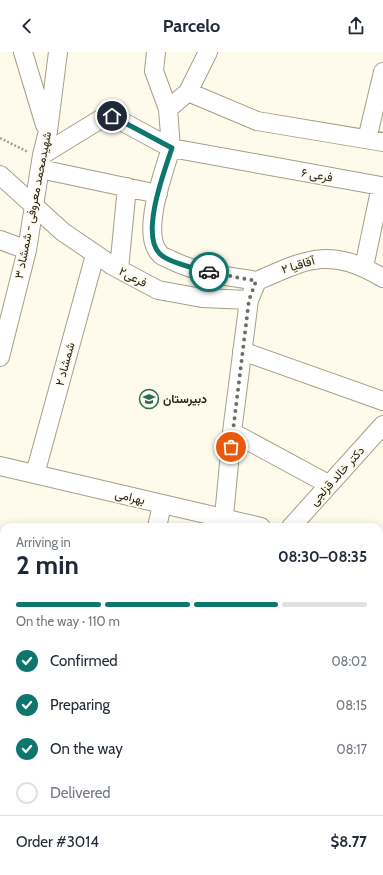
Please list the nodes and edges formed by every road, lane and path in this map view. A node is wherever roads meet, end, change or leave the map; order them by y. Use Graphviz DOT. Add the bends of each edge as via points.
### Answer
graph roads {
  1 [pos="23,52"];
  2 [pos="58,52"];
  3 [pos="156,52"];
  4 [pos="208,52"];
  5 [pos="383,72"];
  6 [pos="188,92"];
  7 [pos="168,109"];
  8 [pos="48,131"];
  9 [pos="0,138"];
  10 [pos="375,141"];
  11 [pos="172,148"];
  12 [pos="41,161"];
  13 [pos="0,175"];
  14 [pos="382,183"];
  15 [pos="127,187"];
  16 [pos="158,194"];
  17 [pos="35,207"];
  18 [pos="0,240"];
  19 [pos="27,250"];
  20 [pos="95,254"];
  21 [pos="364,267"];
  22 [pos="119,269"];
  23 [pos="383,278"];
  24 [pos="256,281"];
  25 [pos="249,300"];
  26 [pos="242,351"];
  27 [pos="0,357"];
  28 [pos="383,400"];
  29 [pos="383,425"];
  30 [pos="232,432"];
  31 [pos="0,466"];
  32 [pos="35,474"];
  33 [pos="328,484"];
  34 [pos="162,505"];
  35 [pos="158,523"];
  36 [pos="224,523"];
  37 [pos="294,523"];
  1 -- 8 [label="street"];
  2 -- 8 [label="street, شهیدمحمد معروفی - شمشاد ۳"];
  3 -- 7 [label="street" via="154,71"];
  4 -- 6 [label="street"];
  5 -- 10 [label="street"];
  6 -- 7 [label="street"];
  6 -- 10 [label="street" via="257,121"];
  7 -- 11 [label="street"];
  8 -- 12 [label="street, شهیدمحمد معروفی - شمشاد ۳"];
  9 -- 12 [label="path"];
  11 -- 12 [label="street, فرعی ۶" via="108,116 87,126"];
  11 -- 14 [label="street, فرعی ۶"];
  11 -- 16 [label="street"];
  12 -- 15 [label="street"];
  12 -- 17 [label="street, شهیدمحمد معروفی - شمشاد ۳"];
  13 -- 17 [label="street"];
  14 -- 21 [label="street, فرعی ۶"];
  15 -- 16 [label="street"];
  15 -- 22 [label="street"];
  16 -- 24 [label="street" via="151,236 160,254 185,266"];
  17 -- 19 [label="street, شهیدمحمد معروفی - شمشاد ۳"];
  17 -- 20 [label="street, فرعی۲" via="63,232"];
  18 -- 19 [label="street"];
  19 -- 27 [label="street, شهیدمحمد معروفی - شمشاد ۳"];
  20 -- 22 [label="street, فرعی۲"];
  20 -- 32 [label="street, شمشاد ۲"];
  21 -- 23 [label="street, آقاقیا ۲"];
  21 -- 24 [label="street, آقاقیا ۲" via="334,259 316,258"];
  22 -- 25 [label="street, فرعی۲" via="158,290 202,298"];
  24 -- 25 [label="street"];
  25 -- 26 [label="street"];
  26 -- 28 [label="street"];
  26 -- 30 [label="street"];
  29 -- 33 [label="street, دکتر خالد قزلجی"];
  30 -- 33 [label="street"];
  30 -- 36 [label="street"];
  31 -- 32 [label="street, بهرامی"];
  32 -- 34 [label="street, بهرامی"];
  33 -- 37 [label="street, دکتر خالد قزلجی"];
  34 -- 35 [label="street"];
  34 -- 36 [label="street, بهرامی"];
}
